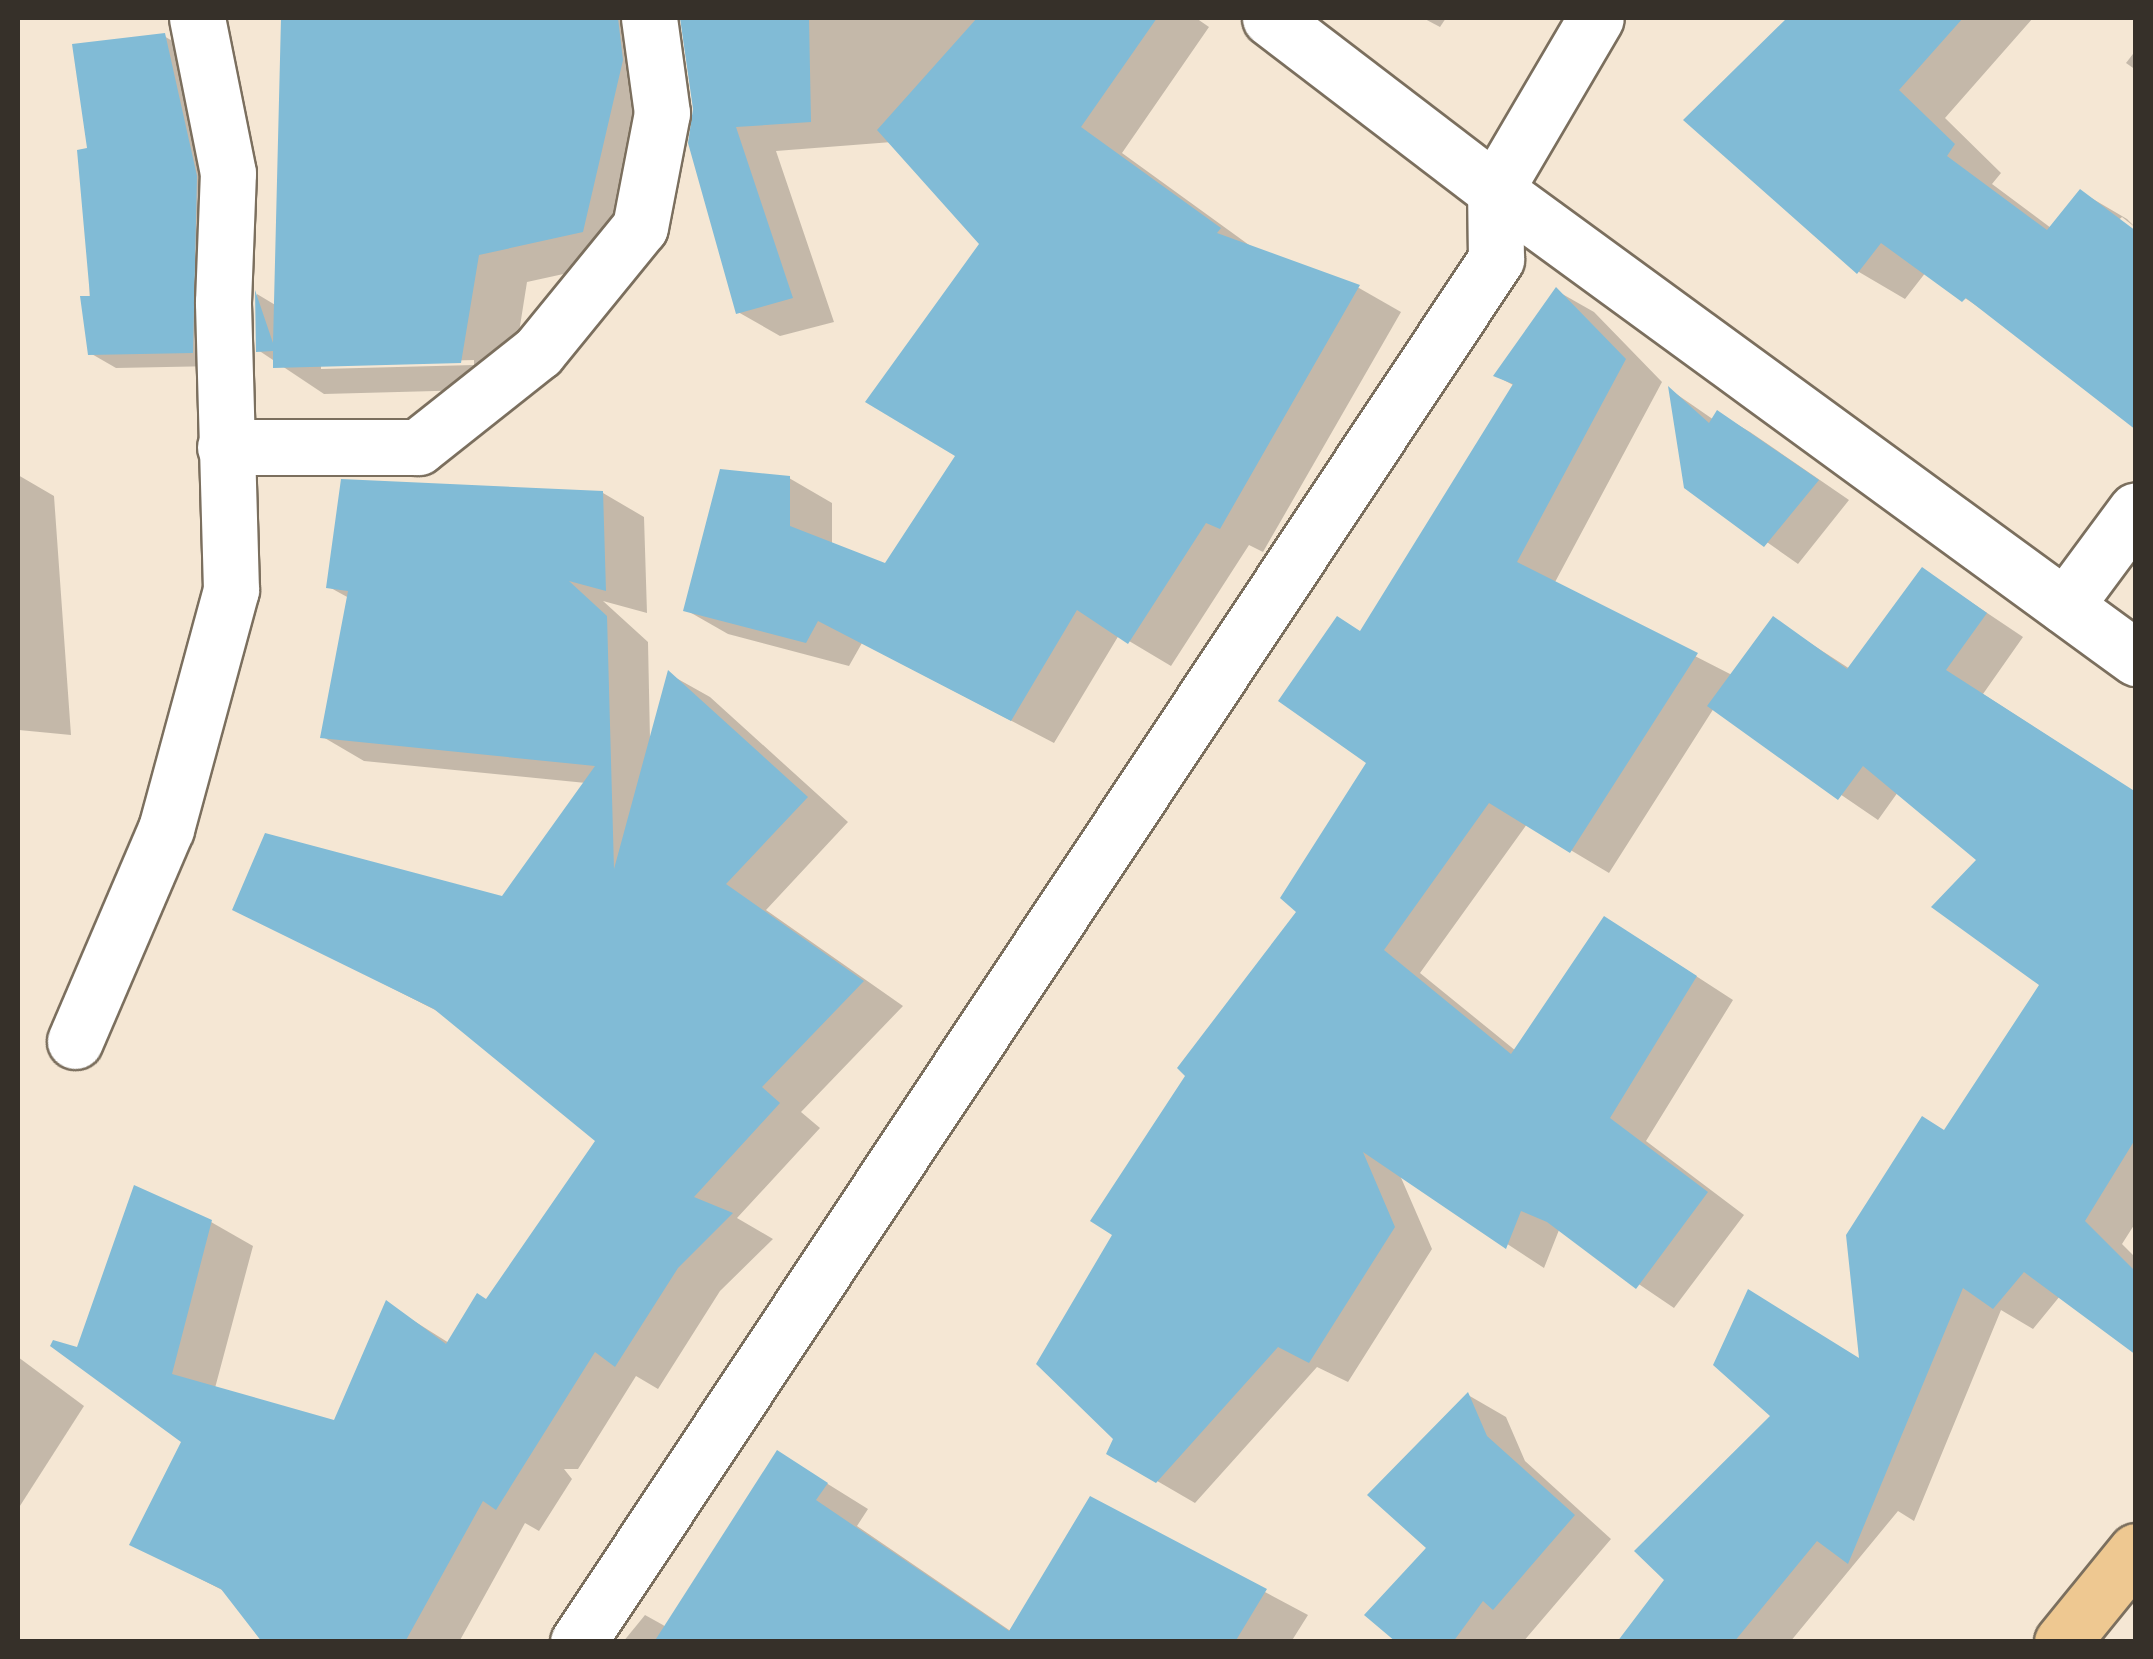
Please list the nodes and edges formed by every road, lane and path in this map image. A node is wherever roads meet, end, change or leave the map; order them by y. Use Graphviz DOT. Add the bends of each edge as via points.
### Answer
graph roads {
  1 [pos="197,18"];
  2 [pos="649,18"];
  3 [pos="1270,18"];
  4 [pos="1596,18"];
  5 [pos="1494,190"];
  6 [pos="225,447"];
  7 [pos="2136,510"];
  8 [pos="2064,606"];
  9 [pos="2136,658"];
  10 [pos="75,1041"];
  11 [pos="2136,1551"];
  12 [pos="578,1642"];
  13 [pos="2062,1642"];
  1 -- 6 [label="street" via="228,173"];
  2 -- 6 [label="street" via="662,112 640,227 538,352 418,447"];
  3 -- 5 [label="street"];
  4 -- 5 [label="street"];
  5 -- 8 [label="street"];
  5 -- 12 [label="street" via="1496,259"];
  6 -- 10 [label="street" via="232,590 166,829"];
  7 -- 8 [label="street"];
  8 -- 9 [label="street"];
  11 -- 13 [label="main road"];
}
